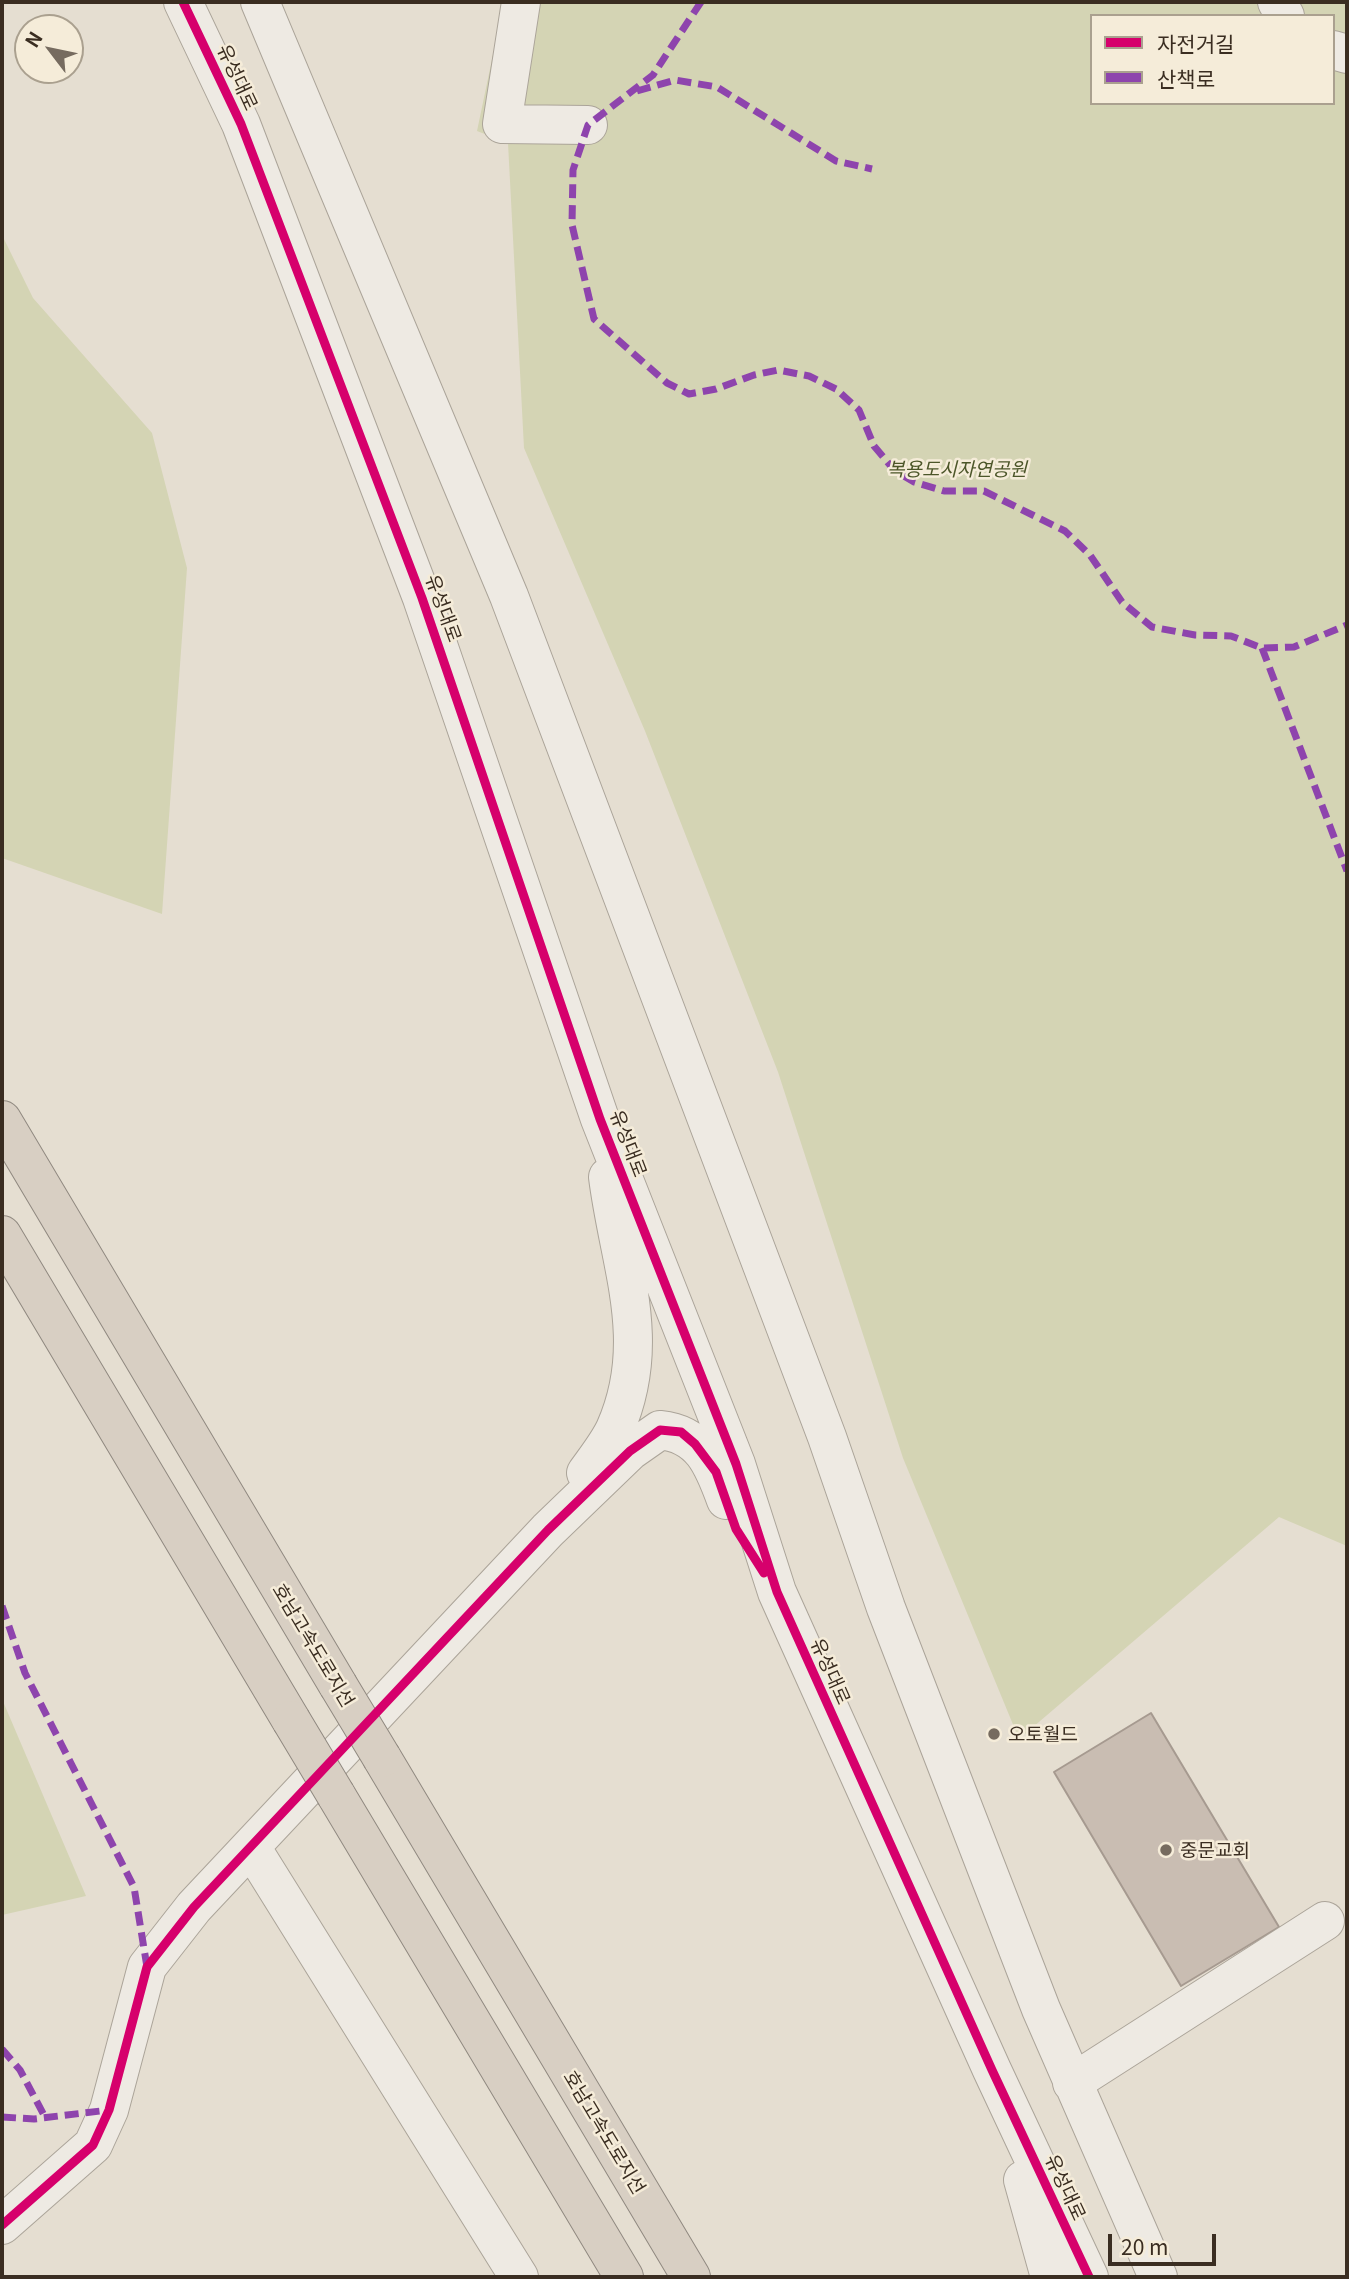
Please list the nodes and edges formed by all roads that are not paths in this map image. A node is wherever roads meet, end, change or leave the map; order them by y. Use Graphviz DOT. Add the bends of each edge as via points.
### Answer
graph roads {
  1 [pos="183,2"];
  2 [pos="260,2"];
  3 [pos="521,2"];
  4 [pos="588,125"];
  5 [pos="600,1119"];
  6 [pos="2,1120"];
  7 [pos="2,1235"];
  8 [pos="548,1530"];
  9 [pos="777,1592"];
  10 [pos="251,1847"];
  11 [pos="1325,1921"];
  12 [pos="992,2070"];
  13 [pos="1072,2083"];
  14 [pos="2,2225"];
  15 [pos="519,2277"];
  16 [pos="624,2277"];
  17 [pos="691,2277"];
  18 [pos="1050,2277"];
  19 [pos="1089,2277"];
  20 [pos="1158,2277"];
  1 -- 5 [label="street, 유성대로" via="241,124 422,598"];
  2 -- 13 [label="street" via="509,596 827,1437 886,1608"];
  3 -- 4 [label="street" via="502,124"];
  5 -- 8 [label="street" via="614,1228 628,1276 635,1327 632,1377 615,1430"];
  5 -- 9 [label="street, 유성대로" via="736,1464"];
  6 -- 17 [label="highway, 호남고속도로지선, bridge"];
  7 -- 16 [label="highway, bridge"];
  8 -- 9 [label="street" via="630,1451 660,1430 681,1432 716,1472 736,1529"];
  8 -- 10 [label="street"];
  9 -- 12 [label="street, 유성대로"];
  10 -- 14 [label="street" via="194,1907 147,1967 109,2110 93,2145"];
  10 -- 15 [label="street"];
  11 -- 13 [label="street"];
  12 -- 18 [label="street"];
  12 -- 19 [label="street, 유성대로"];
  13 -- 20 [label="street"];
}
